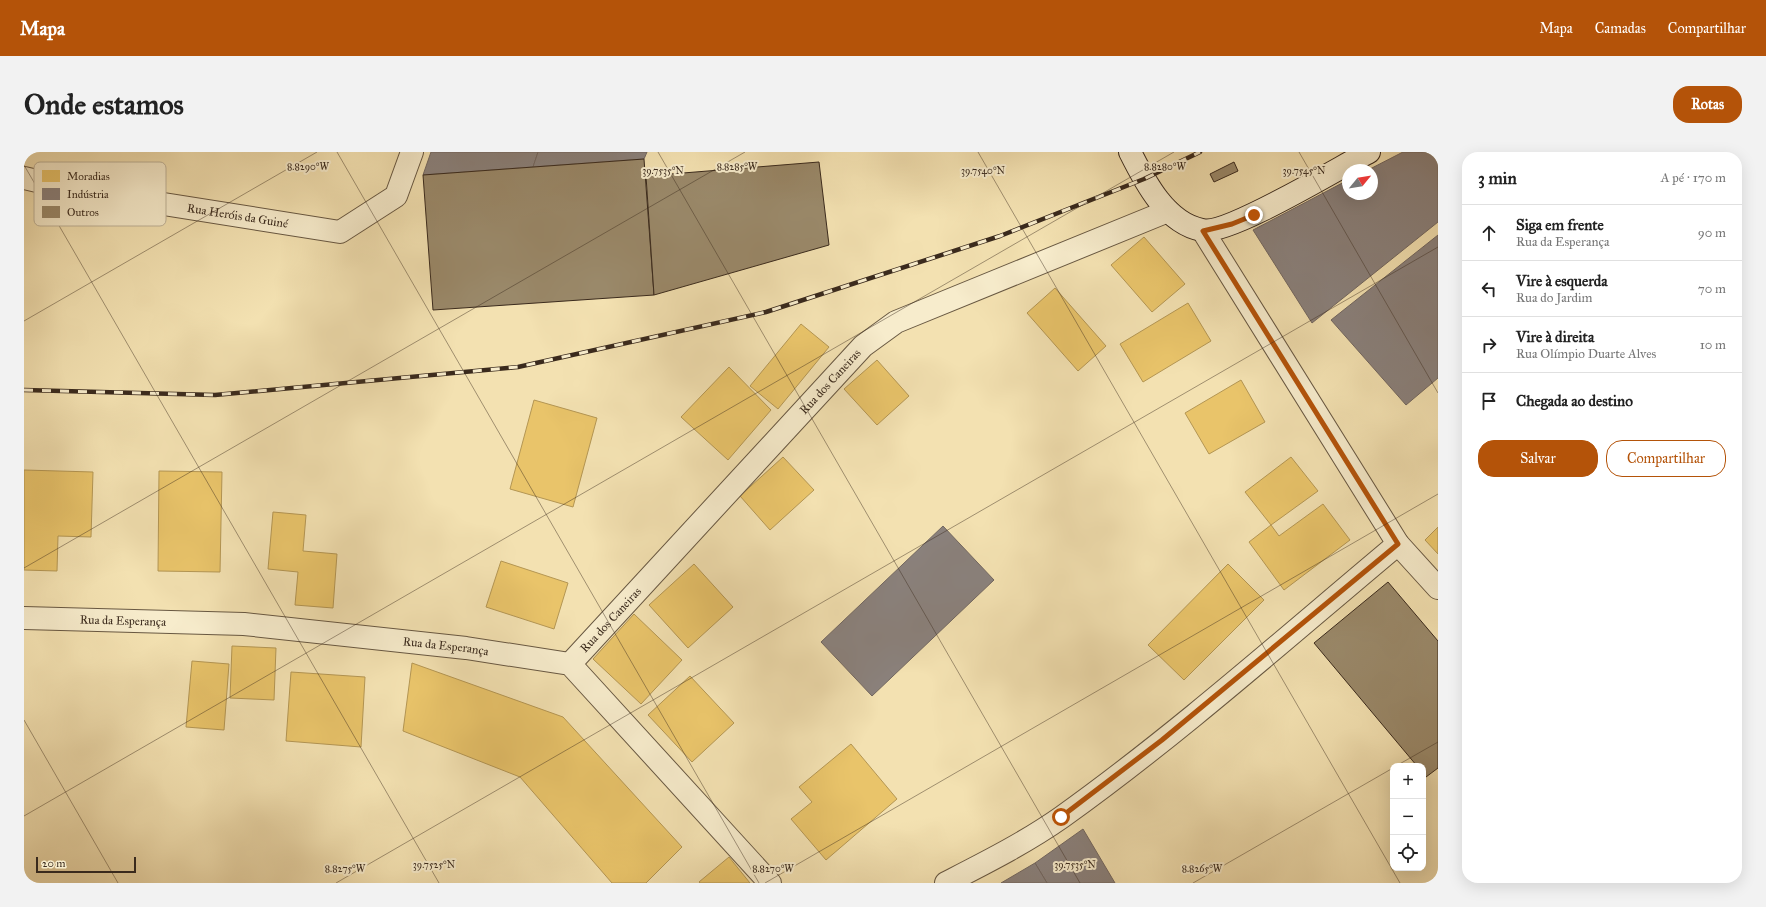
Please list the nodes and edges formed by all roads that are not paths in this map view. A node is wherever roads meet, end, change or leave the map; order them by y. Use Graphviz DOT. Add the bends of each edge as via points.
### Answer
graph roads {
  1 [pos="412,152"];
  2 [pos="1130,152"];
  3 [pos="1368,152"];
  4 [pos="24,178"];
  5 [pos="34,180"];
  6 [pos="166,204"];
  7 [pos="1168,211"];
  8 [pos="1203,231"];
  9 [pos="1398,544"];
  10 [pos="1438,588"];
  11 [pos="24,618"];
  12 [pos="570,664"];
  13 [pos="770,883"];
  14 [pos="946,883"];
  1 -- 6 [label="street, Rua Heróis da Guiné" via="396,196 340,232"];
  2 -- 7 [label="street" via="1144,179"];
  3 -- 8 [label="street" via="1254,215 1232,224"];
  4 -- 5 [label="street, Rua Heróis da Guiné"];
  7 -- 8 [label="street" via="1188,226"];
  7 -- 12 [label="street, Rua dos Caneiras" via="896,322 869,342"];
  8 -- 9 [label="street"];
  9 -- 10 [label="street"];
  9 -- 14 [label="street" via="1162,740 1061,817 1006,852"];
  11 -- 12 [label="street, Rua da Esperança" via="244,624 466,648"];
  12 -- 13 [label="street"];
}
